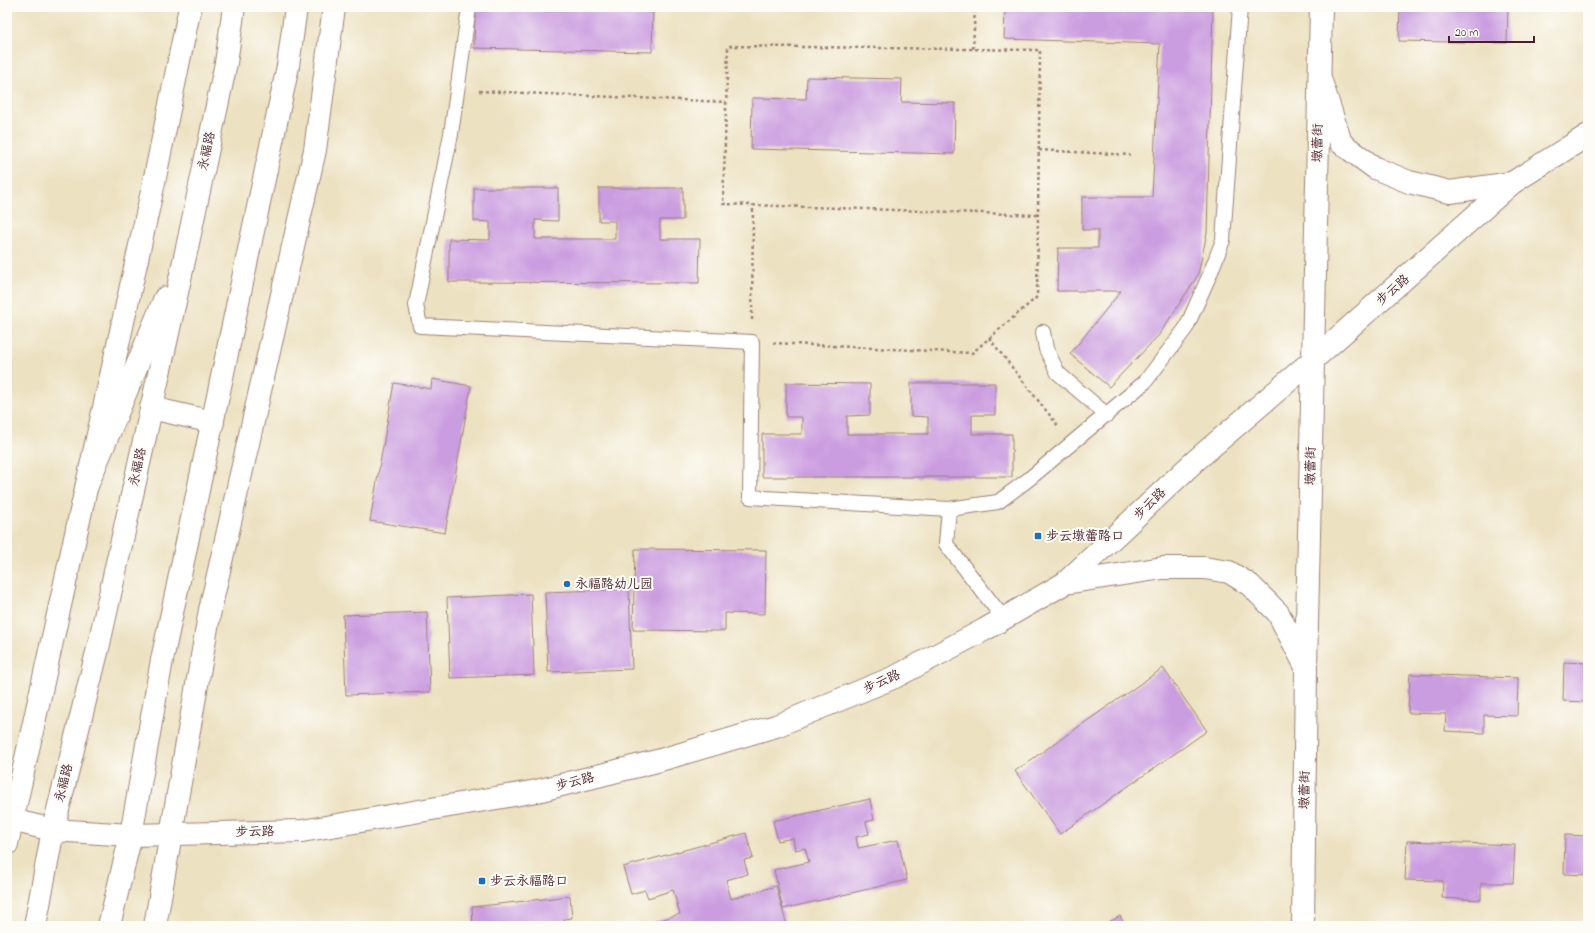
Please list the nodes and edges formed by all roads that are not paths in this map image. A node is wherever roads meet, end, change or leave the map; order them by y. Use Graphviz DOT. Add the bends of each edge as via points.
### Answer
graph roads {
  1 [pos="190,7"];
  2 [pos="234,7"];
  3 [pos="296,7"];
  4 [pos="334,7"];
  5 [pos="469,7"];
  6 [pos="1240,7"];
  7 [pos="1321,7"];
  8 [pos="1320,78"];
  9 [pos="1588,135"];
  10 [pos="1512,183"];
  11 [pos="188,243"];
  12 [pos="1043,332"];
  13 [pos="1314,359"];
  14 [pos="151,408"];
  15 [pos="1107,415"];
  16 [pos="213,422"];
  17 [pos="86,488"];
  18 [pos="949,508"];
  19 [pos="1065,582"];
  20 [pos="1004,619"];
  21 [pos="1306,667"];
  22 [pos="10,819"];
  23 [pos="53,830"];
  24 [pos="131,835"];
  25 [pos="172,835"];
  26 [pos="7,844"];
  27 [pos="35,926"];
  28 [pos="109,926"];
  29 [pos="155,926"];
  30 [pos="1303,926"];
  1 -- 17 [label="street"];
  2 -- 11 [label="street, 永福路" via="226,63"];
  3 -- 16 [label="street" via="288,66"];
  4 -- 25 [label="street" via="315,150 210,610"];
  5 -- 18 [label="lane" via="451,134 416,304 420,326 752,342 750,498"];
  6 -- 15 [label="lane" via="1223,240 1186,328 1145,382"];
  7 -- 8 [label="street, 墩蕾街"];
  8 -- 10 [label="street" via="1341,143 1375,168 1409,182 1450,192"];
  8 -- 13 [label="street, 墩蕾街"];
  9 -- 10 [label="street, 步云路"];
  10 -- 13 [label="street, 步云路"];
  11 -- 14 [label="street, 永福路"];
  11 -- 17 [label="street"];
  12 -- 15 [label="lane" via="1046,349 1058,373"];
  13 -- 19 [label="street, 步云路" via="1195,461"];
  13 -- 21 [label="street, 墩蕾街"];
  14 -- 16 [label="street"];
  14 -- 23 [label="street, 永福路" via="99,644"];
  15 -- 18 [label="lane" via="998,502"];
  16 -- 24 [label="street" via="162,660"];
  17 -- 22 [label="street"];
  18 -- 20 [label="lane" via="946,544"];
  19 -- 20 [label="street, 步云路"];
  19 -- 21 [label="street" via="1163,568 1204,568 1230,572 1250,586 1278,612"];
  20 -- 25 [label="street, 步云路" via="888,680 776,726 657,761 537,791 302,831"];
  21 -- 30 [label="street, 墩蕾街"];
  22 -- 23 [label="street, 步云路"];
  22 -- 26 [label="street"];
  23 -- 24 [label="street, 步云路"];
  23 -- 27 [label="street, 永福路"];
  24 -- 25 [label="street, 步云路"];
  24 -- 28 [label="street"];
  25 -- 29 [label="street"];
}
